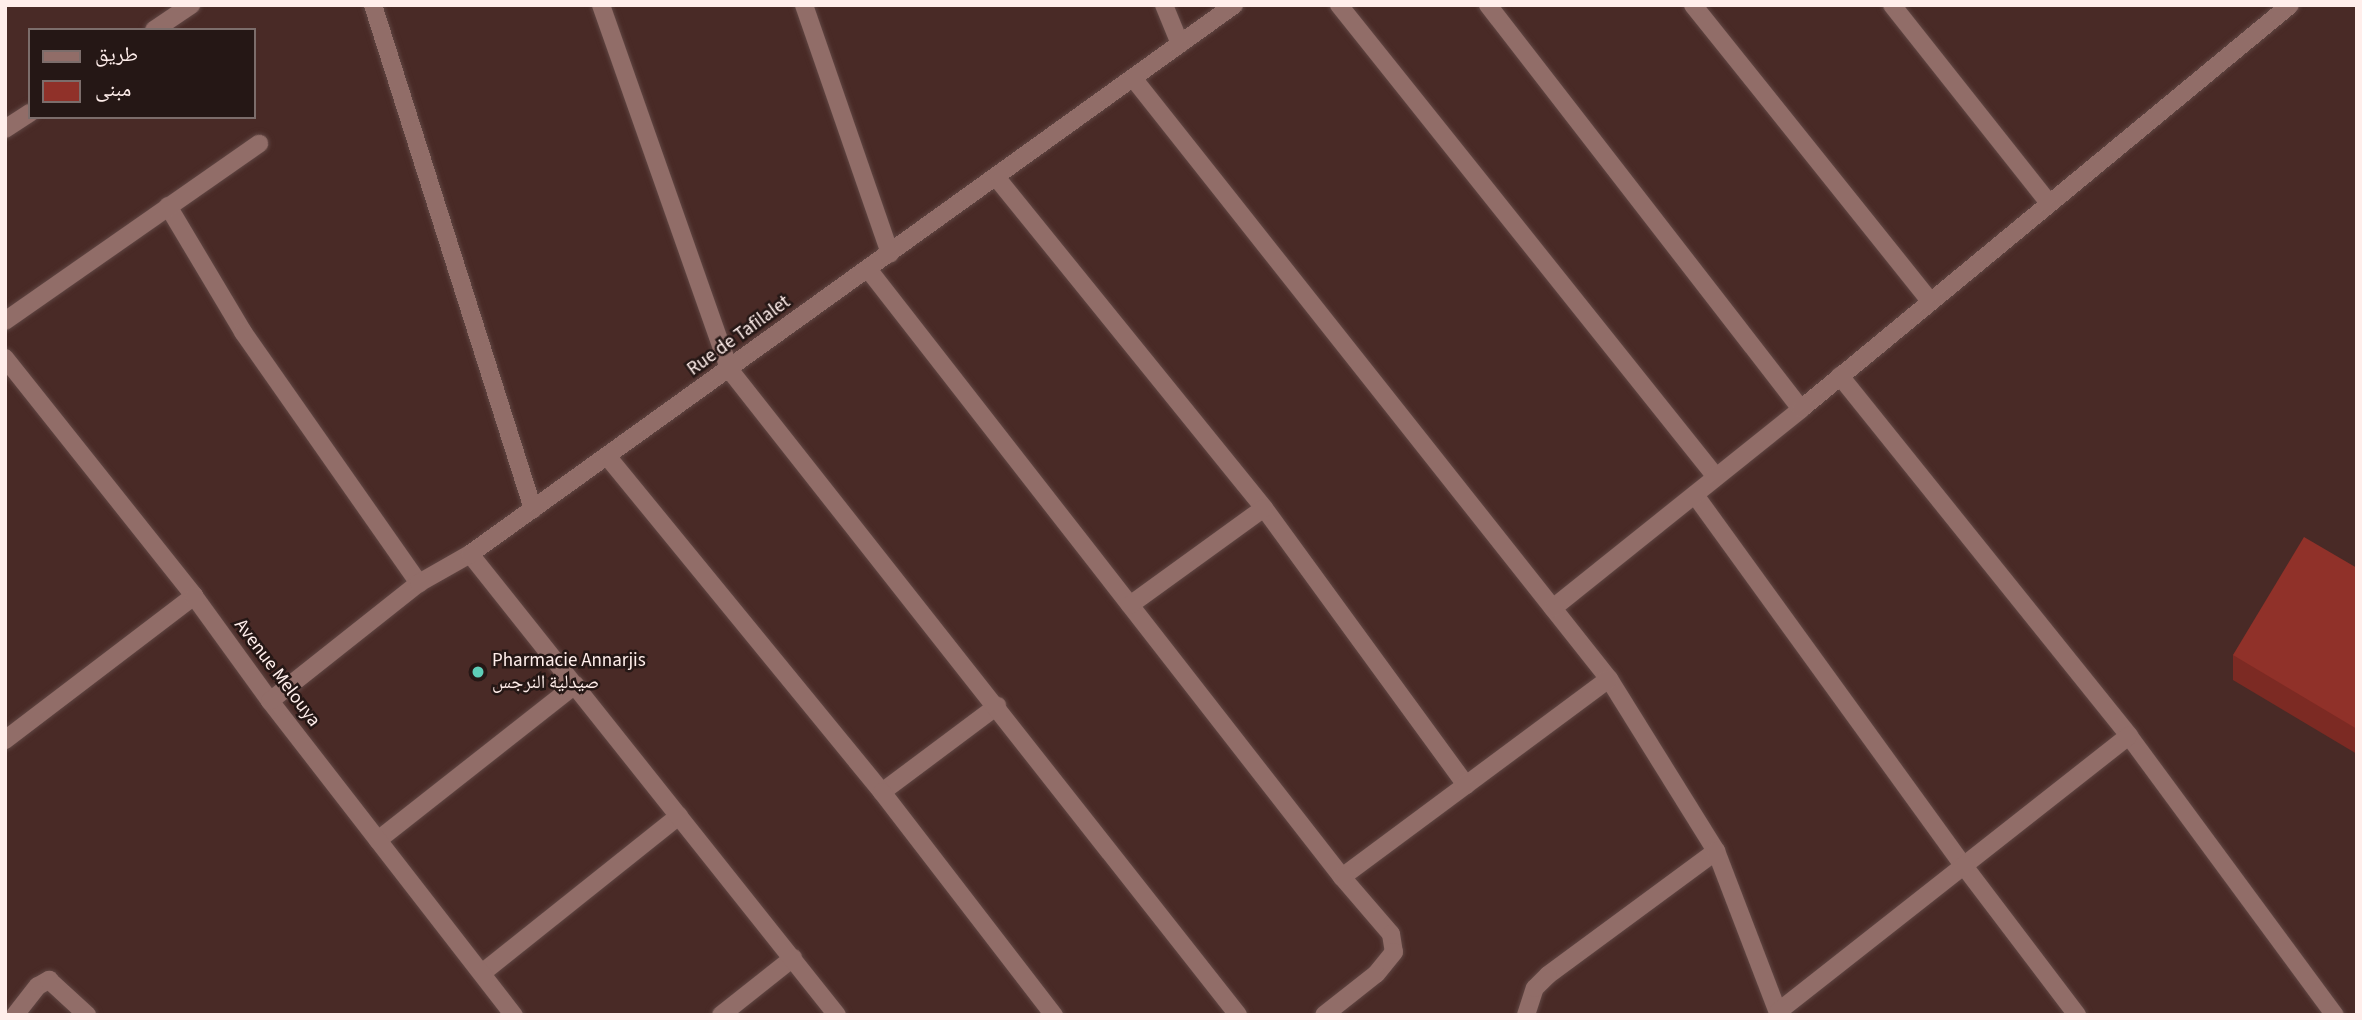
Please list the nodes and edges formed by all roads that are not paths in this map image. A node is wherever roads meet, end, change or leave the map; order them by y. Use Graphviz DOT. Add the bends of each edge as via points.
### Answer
graph roads {
  1 [pos="191,5"];
  2 [pos="373,5"];
  3 [pos="601,5"];
  4 [pos="804,5"];
  5 [pos="1164,5"];
  6 [pos="1234,5"];
  7 [pos="1339,5"];
  8 [pos="1488,5"];
  9 [pos="1693,5"];
  10 [pos="1892,5"];
  11 [pos="2290,5"];
  12 [pos="157,28"];
  13 [pos="1180,44"];
  14 [pos="1133,78"];
  15 [pos="28,114"];
  16 [pos="5,129"];
  17 [pos="258,144"];
  18 [pos="996,177"];
  19 [pos="2048,202"];
  20 [pos="168,206"];
  21 [pos="890,254"];
  22 [pos="868,270"];
  23 [pos="1930,300"];
  24 [pos="5,321"];
  25 [pos="5,358"];
  26 [pos="729,369"];
  27 [pos="1840,376"];
  28 [pos="1801,409"];
  29 [pos="607,456"];
  30 [pos="1716,477"];
  31 [pos="1695,495"];
  32 [pos="1265,508"];
  33 [pos="533,509"];
  34 [pos="470,554"];
  35 [pos="419,583"];
  36 [pos="194,596"];
  37 [pos="1130,605"];
  38 [pos="1553,608"];
  39 [pos="1609,679"];
  40 [pos="575,685"];
  41 [pos="270,701"];
  42 [pos="997,706"];
  43 [pos="2129,736"];
  44 [pos="5,740"];
  45 [pos="1466,785"];
  46 [pos="882,792"];
  47 [pos="679,816"];
  48 [pos="378,839"];
  49 [pos="1716,851"];
  50 [pos="1964,866"];
  51 [pos="1342,877"];
  52 [pos="793,958"];
  53 [pos="481,973"];
  54 [pos="2071,1012"];
  55 [pos="1779,1013"];
  56 [pos="15,1015"];
  57 [pos="87,1015"];
  58 [pos="514,1015"];
  59 [pos="721,1015"];
  60 [pos="837,1015"];
  61 [pos="1054,1015"];
  62 [pos="1238,1015"];
  63 [pos="1324,1015"];
  64 [pos="1527,1015"];
  65 [pos="2335,1015"];
  1 -- 12 [label="street"];
  2 -- 33 [label="street"];
  3 -- 26 [label="street"];
  4 -- 21 [label="street"];
  5 -- 13 [label="street"];
  6 -- 13 [label="street, Rue de Tafilalet"];
  7 -- 30 [label="street"];
  8 -- 28 [label="street"];
  9 -- 23 [label="street"];
  10 -- 19 [label="street"];
  11 -- 19 [label="street"];
  13 -- 14 [label="street, Rue de Tafilalet"];
  14 -- 18 [label="street, Rue de Tafilalet"];
  14 -- 38 [label="street"];
  15 -- 16 [label="street"];
  17 -- 20 [label="street"];
  18 -- 21 [label="street, Rue de Tafilalet"];
  18 -- 32 [label="street"];
  19 -- 23 [label="street"];
  20 -- 24 [label="street"];
  20 -- 35 [label="street" via="243,332"];
  21 -- 22 [label="street, Rue de Tafilalet"];
  22 -- 26 [label="street, Rue de Tafilalet"];
  22 -- 37 [label="street"];
  23 -- 27 [label="street"];
  25 -- 36 [label="street, Avenue Melouya"];
  26 -- 29 [label="street, Rue de Tafilalet"];
  26 -- 42 [label="street"];
  27 -- 28 [label="street"];
  27 -- 43 [label="street"];
  28 -- 30 [label="street"];
  29 -- 33 [label="street, Rue de Tafilalet"];
  29 -- 46 [label="street"];
  30 -- 31 [label="street"];
  31 -- 38 [label="street"];
  31 -- 50 [label="street"];
  32 -- 37 [label="street"];
  32 -- 45 [label="street"];
  33 -- 34 [label="street, Rue de Tafilalet"];
  34 -- 35 [label="street, Rue de Tafilalet"];
  34 -- 40 [label="street"];
  35 -- 41 [label="street, Rue de Tafilalet"];
  36 -- 41 [label="street, Avenue Melouya"];
  36 -- 44 [label="street"];
  37 -- 51 [label="street"];
  38 -- 39 [label="street"];
  39 -- 45 [label="street"];
  39 -- 49 [label="street"];
  40 -- 47 [label="street"];
  40 -- 48 [label="street"];
  41 -- 48 [label="street, Avenue Melouya"];
  42 -- 46 [label="street"];
  42 -- 62 [label="street"];
  43 -- 50 [label="street"];
  43 -- 65 [label="street"];
  45 -- 51 [label="street"];
  46 -- 61 [label="street"];
  47 -- 52 [label="street"];
  47 -- 53 [label="street"];
  48 -- 53 [label="street, Avenue Melouya"];
  49 -- 55 [label="street"];
  49 -- 64 [label="street" via="1548,975 1535,988"];
  50 -- 54 [label="street"];
  50 -- 55 [label="street"];
  51 -- 63 [label="street" via="1391,934 1394,952 1376,974"];
  52 -- 59 [label="street"];
  52 -- 60 [label="street"];
  53 -- 58 [label="street, Avenue Melouya"];
  56 -- 57 [label="street" via="38,986 49,980"];
}
